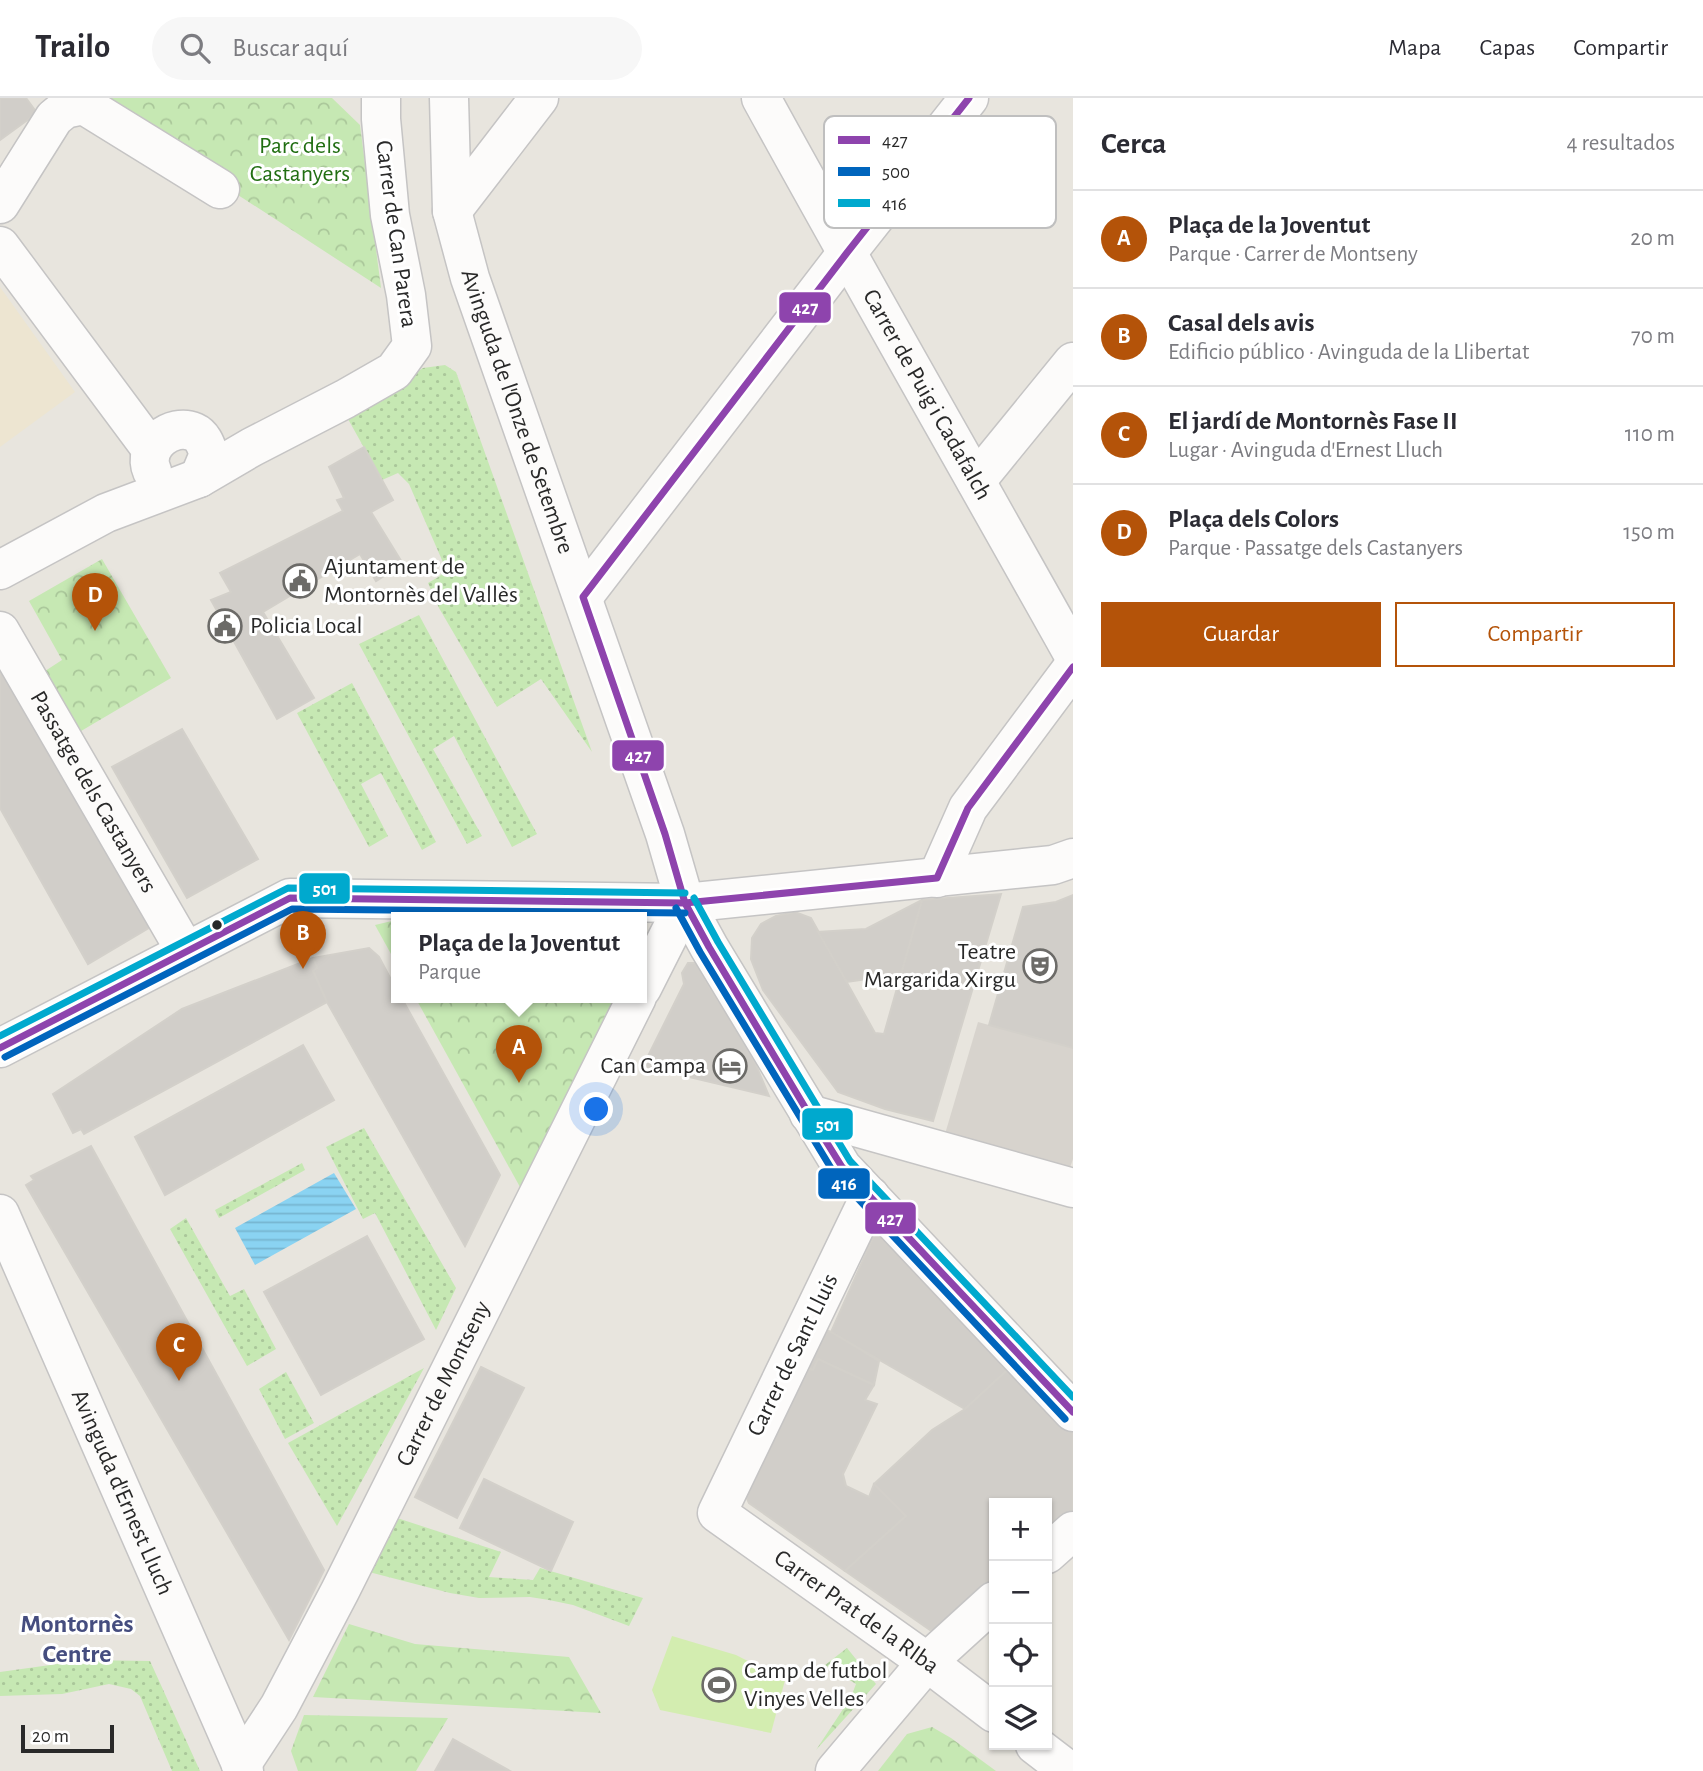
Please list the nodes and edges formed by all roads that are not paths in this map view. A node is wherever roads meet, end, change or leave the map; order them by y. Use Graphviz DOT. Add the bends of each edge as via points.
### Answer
graph roads {
  1 [pos="381,98"];
  2 [pos="449,98"];
  3 [pos="539,98"];
  4 [pos="761,98"];
  5 [pos="969,98"];
  6 [pos="955,116"];
  7 [pos="220,189"];
  8 [pos="0,204"];
  9 [pos="452,211"];
  10 [pos="824,214"];
  11 [pos="832,228"];
  12 [pos="866,228"];
  13 [pos="0,246"];
  14 [pos="846,254"];
  15 [pos="1073,362"];
  16 [pos="168,470"];
  17 [pos="976,481"];
  18 [pos="0,570"];
  19 [pos="583,597"];
  20 [pos="0,631"];
  21 [pos="1073,654"];
  22 [pos="1073,667"];
  23 [pos="1073,858"];
  24 [pos="937,878"];
  25 [pos="685,903"];
  26 [pos="186,952"];
  27 [pos="647,978"];
  28 [pos="634,1003"];
  29 [pos="0,1048"];
  30 [pos="809,1114"];
  31 [pos="1070,1177"];
  32 [pos="870,1196"];
  33 [pos="0,1214"];
  34 [pos="1073,1412"];
  35 [pos="717,1513"];
  36 [pos="1073,1531"];
  37 [pos="1052,1550"];
  38 [pos="989,1606"];
  39 [pos="927,1662"];
  40 [pos="989,1709"];
  41 [pos="1042,1750"];
  42 [pos="242,1768"];
  43 [pos="835,1771"];
  44 [pos="1069,1771"];
  1 -- 16 [label="street, Carrer de Can Parera" via="390,215 412,346 394,371 252,447"];
  2 -- 9 [label="street, Avinguda de l'Onze de Setembre"];
  3 -- 9 [label="street"];
  4 -- 10 [label="street, Carrer de Puig i Cadafalch"];
  5 -- 6 [label="street"];
  7 -- 8 [label="street" via="84,105 65,109 54,118"];
  9 -- 19 [label="street, Avinguda de l'Onze de Setembre" via="470,278"];
  11 -- 14 [label="street, Carrer de Puig i Cadafalch"];
  12 -- 14 [label="street"];
  13 -- 16 [label="street"];
  14 -- 17 [label="street, Carrer de Puig i Cadafalch"];
  14 -- 19 [label="street"];
  15 -- 17 [label="street"];
  16 -- 18 [label="street" via="106,513"];
  17 -- 21 [label="street, Carrer de Puig i Cadafalch"];
  19 -- 25 [label="street, Avinguda de l'Onze de Setembre"];
  20 -- 26 [label="street, Passatge dels Castanyers"];
  22 -- 24 [label="street" via="968,808"];
  23 -- 24 [label="street" via="1053,865"];
  24 -- 25 [label="street"];
  25 -- 26 [label="street" via="290,898"];
  25 -- 27 [label="street"];
  25 -- 30 [label="street, Avinguda de l'Onze de Setembre"];
  26 -- 29 [label="street"];
  28 -- 42 [label="street, Carrer de Montseny" via="340,1591"];
  30 -- 31 [label="street"];
  30 -- 32 [label="street, Avinguda de l'Onze de Setembre" via="842,1167"];
  32 -- 34 [label="street, Avinguda de l'Onze de Setembre"];
  32 -- 35 [label="street, Carrer de Sant Lluis"];
  33 -- 42 [label="street, Avinguda d'Ernest Lluch"];
  35 -- 39 [label="street, Carrer Prat de la RIba"];
  36 -- 37 [label="street"];
  38 -- 39 [label="street"];
  39 -- 40 [label="street, Carrer Prat de la RIba"];
  39 -- 43 [label="street"];
  41 -- 44 [label="street"];
}
